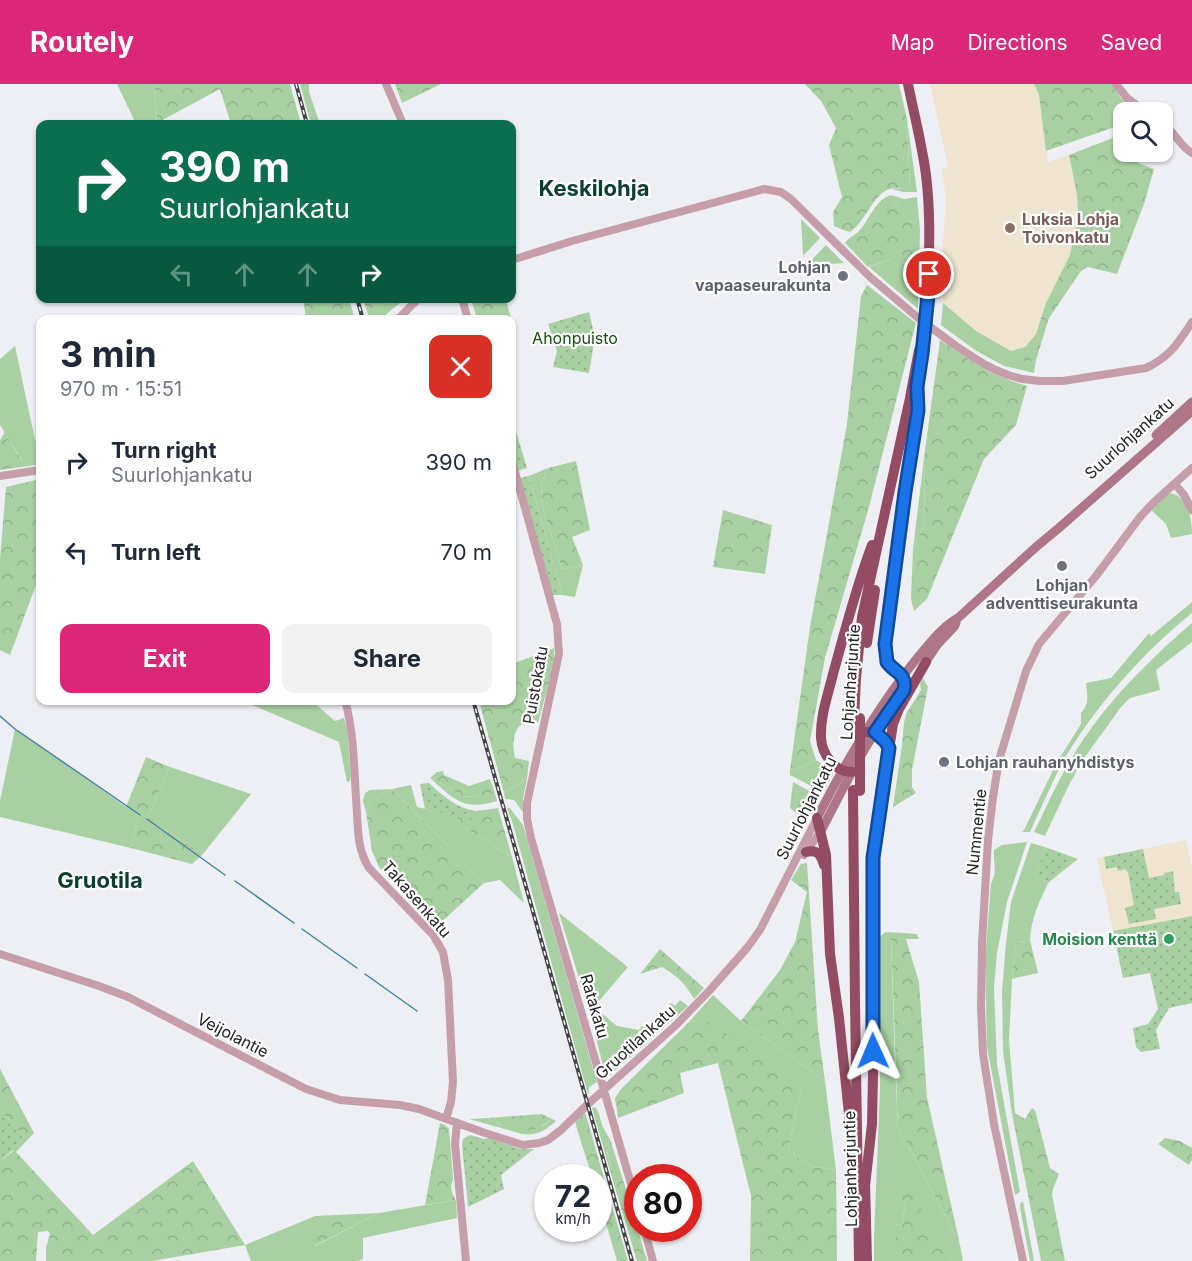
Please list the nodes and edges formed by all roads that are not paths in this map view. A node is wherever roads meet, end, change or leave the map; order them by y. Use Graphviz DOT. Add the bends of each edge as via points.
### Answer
graph roads {
  1 [pos="386,84"];
  2 [pos="908,84"];
  3 [pos="1116,84"];
  4 [pos="1132,102"];
  5 [pos="401,120"];
  6 [pos="1173,131"];
  7 [pos="1192,153"];
  8 [pos="516,259"];
  9 [pos="414,303"];
  10 [pos="402,315"];
  11 [pos="1192,322"];
  12 [pos="921,352"];
  13 [pos="917,387"];
  14 [pos="1192,402"];
  15 [pos="1192,411"];
  16 [pos="1192,468"];
  17 [pos="36,471"];
  18 [pos="516,475"];
  19 [pos="0,476"];
  20 [pos="1175,484"];
  21 [pos="886,506"];
  22 [pos="1192,510"];
  23 [pos="1036,547"];
  24 [pos="958,618"];
  25 [pos="926,662"];
  26 [pos="903,676"];
  27 [pos="904,690"];
  28 [pos="347,705"];
  29 [pos="857,718"];
  30 [pos="870,732"];
  31 [pos="889,748"];
  32 [pos="846,771"];
  33 [pos="527,812"];
  34 [pos="817,818"];
  35 [pos="821,831"];
  36 [pos="806,852"];
  37 [pos="826,872"];
  38 [pos="786,879"];
  39 [pos="0,954"];
  40 [pos="604,1091"];
  41 [pos="446,1119"];
  42 [pos="457,1124"];
  43 [pos="625,1164"];
  44 [pos="862,1186"];
  45 [pos="648,1242"];
  46 [pos="466,1261"];
  47 [pos="653,1261"];
  48 [pos="859,1261"];
  49 [pos="867,1261"];
  50 [pos="1023,1261"];
  1 -- 5 [label="street"];
  2 -- 12 [label="highway, Lohjanharjuntie, bridge" via="927,190 930,252"];
  3 -- 4 [label="street"];
  6 -- 7 [label="street"];
  8 -- 11 [label="street" via="764,189 781,192 791,199 870,278 917,317 984,364 1008,375 1063,381 1146,368 1170,354"];
  9 -- 10 [label="street"];
  12 -- 13 [label="highway, Lohjanharjuntie"];
  12 -- 21 [label="highway, Lohjanharjuntie"];
  13 -- 26 [label="highway" via="918,410 885,644 887,662"];
  13 -- 29 [label="highway, Lohjanharjuntie" via="874,597"];
  14 -- 23 [label="main road, Suurlohjankatu" via="1056,524"];
  15 -- 23 [label="main road, Suurlohjankatu"];
  16 -- 20 [label="street, Nummentie"];
  17 -- 19 [label="street"];
  18 -- 33 [label="street, Puistokatu" via="558,624 559,654"];
  20 -- 22 [label="street"];
  20 -- 50 [label="street, Nummentie" via="1140,517 1039,644 1026,671 999,760 986,877 982,1042 994,1124"];
  21 -- 29 [label="highway, Lohjanharjuntie" via="862,617"];
  21 -- 32 [label="highway" via="845,632 822,719 824,751"];
  23 -- 24 [label="main road, Suurlohjankatu"];
  24 -- 25 [label="main road, Suurlohjankatu"];
  24 -- 26 [label="main road, Suurlohjankatu" via="930,643"];
  25 -- 27 [label="main road, Suurlohjankatu"];
  25 -- 31 [label="highway" via="896,715"];
  26 -- 27 [label="highway"];
  26 -- 30 [label="main road, Suurlohjankatu"];
  27 -- 30 [label="main road, Suurlohjankatu"];
  28 -- 41 [label="street, Takasenkatu" via="362,857 443,952 453,1082"];
  29 -- 44 [label="highway, Lohjanharjuntie, bridge"];
  30 -- 31 [label="highway"];
  30 -- 32 [label="main road, Suurlohjankatu"];
  31 -- 44 [label="highway" via="873,858 872,1124"];
  32 -- 34 [label="main road, Suurlohjankatu"];
  32 -- 35 [label="main road, Suurlohjankatu"];
  33 -- 40 [label="street, Ratakatu" via="531,838"];
  34 -- 35 [label="highway"];
  34 -- 38 [label="street, Suurlohjankatu"];
  35 -- 36 [label="street, Suurlohjankatu"];
  35 -- 37 [label="highway"];
  36 -- 37 [label="highway" via="819,852"];
  36 -- 38 [label="street, Suurlohjankatu"];
  37 -- 44 [label="highway" via="830,954"];
  38 -- 40 [label="street, Gruotilankatu" via="747,948 681,1021"];
  39 -- 41 [label="street, Veijolantie" via="128,997 306,1089 340,1100 405,1106"];
  40 -- 42 [label="street, Gruotilankatu" via="561,1130 539,1143 523,1145"];
  40 -- 43 [label="street, Ratakatu"];
  41 -- 42 [label="street, Veijolantie"];
  42 -- 46 [label="street" via="454,1144"];
  44 -- 48 [label="highway, Lohjanharjuntie"];
  44 -- 49 [label="highway, Lohjanharjuntie"];
  45 -- 47 [label="street"];
}
